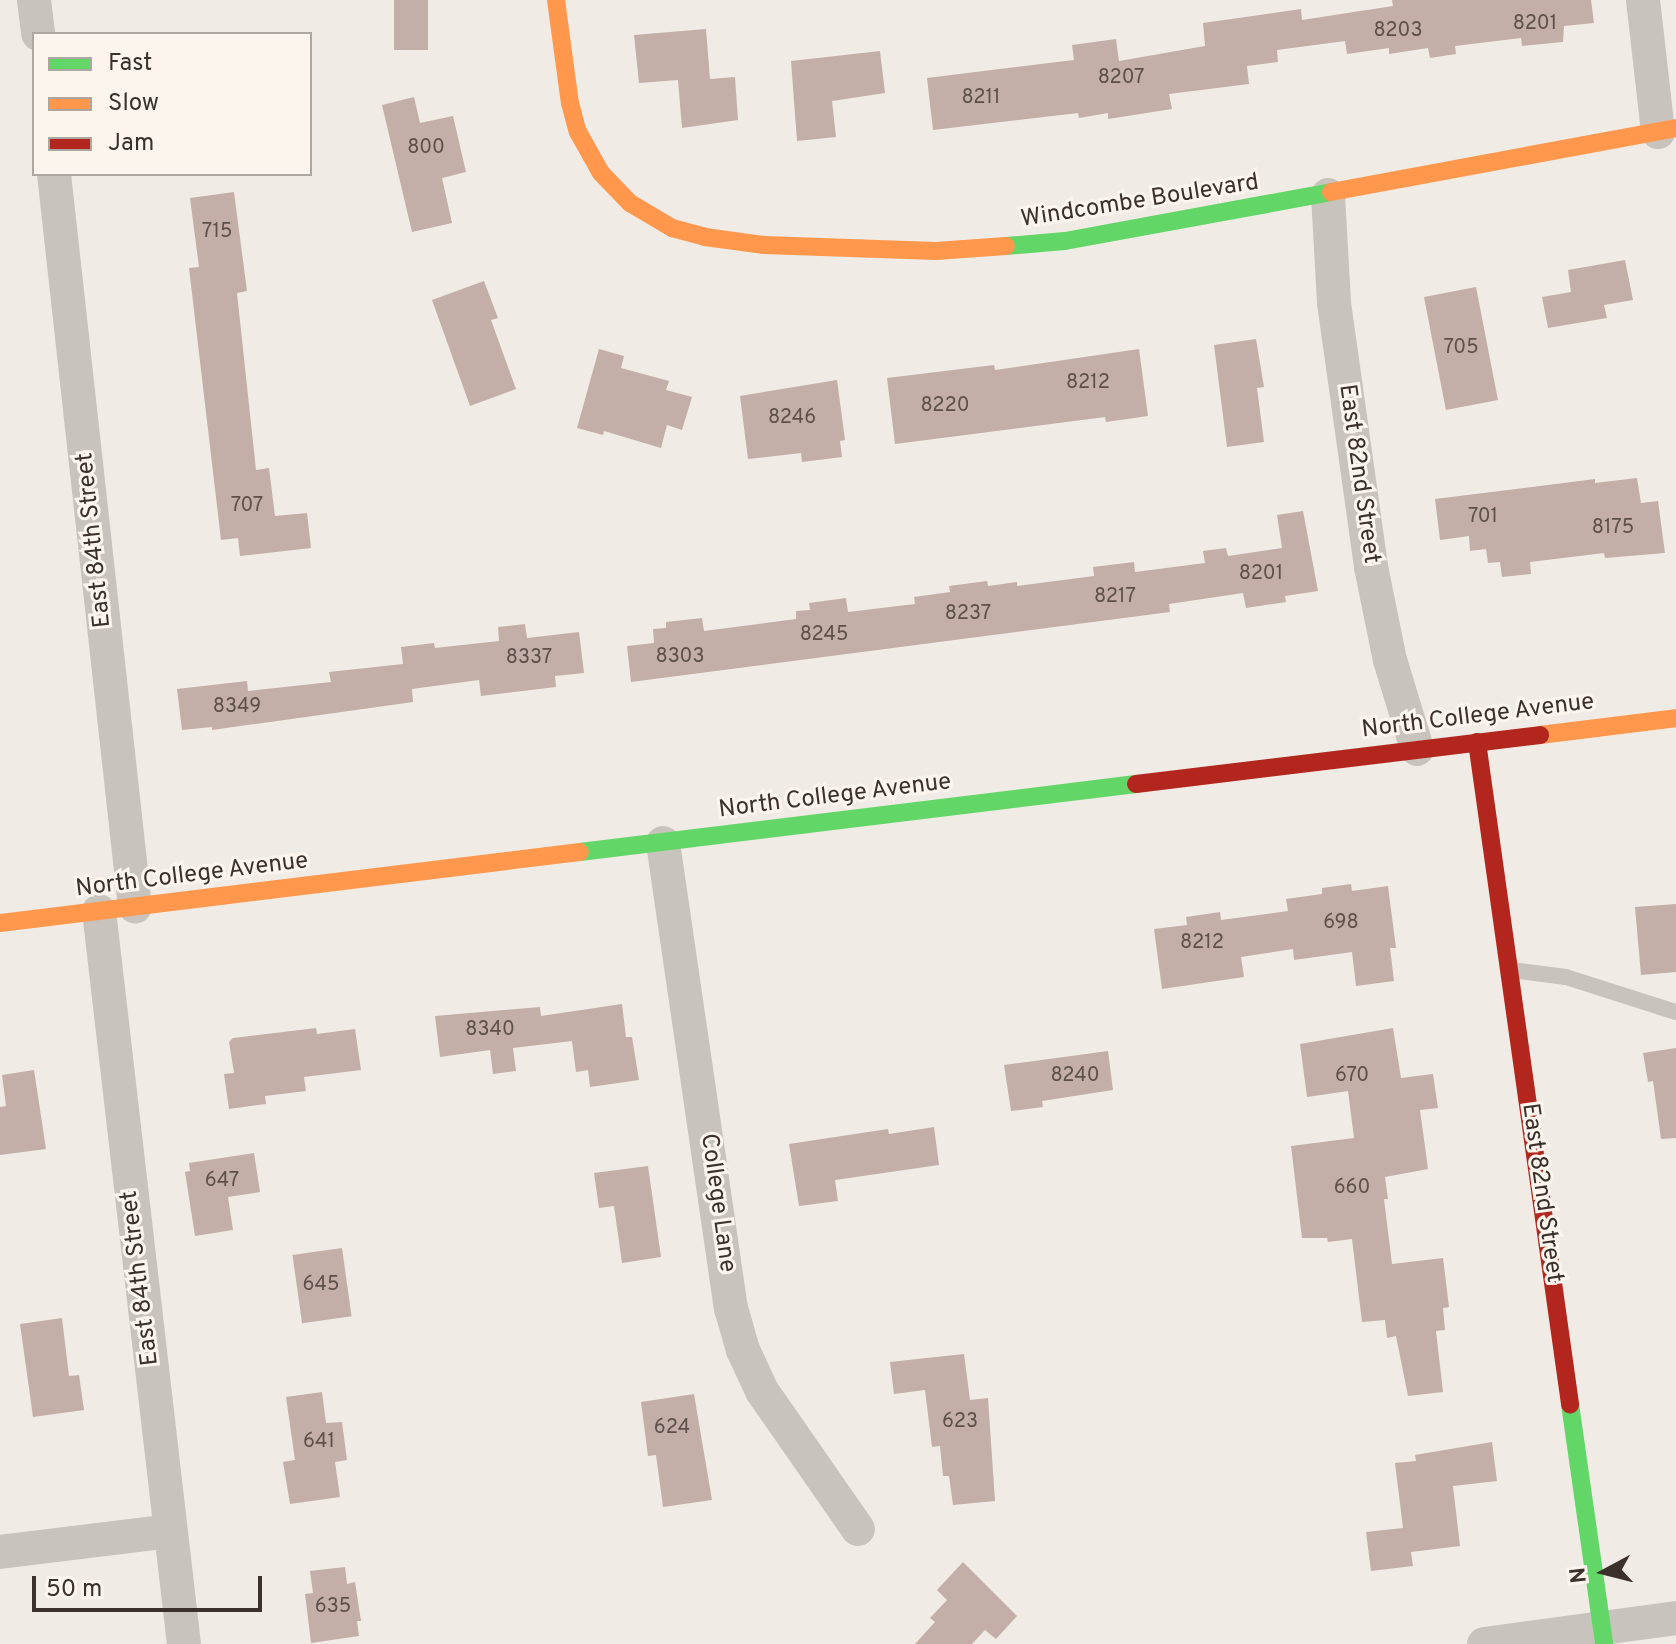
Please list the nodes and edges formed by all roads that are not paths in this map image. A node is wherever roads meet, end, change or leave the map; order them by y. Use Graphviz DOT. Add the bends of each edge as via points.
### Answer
graph roads {
  1 [pos="34,0"];
  2 [pos="556,0"];
  3 [pos="1643,0"];
  4 [pos="38,32"];
  5 [pos="1667,130"];
  6 [pos="54,176"];
  7 [pos="1328,195"];
  8 [pos="1676,718"];
  9 [pos="1477,742"];
  10 [pos="1417,749"];
  11 [pos="663,843"];
  12 [pos="135,907"];
  13 [pos="99,911"];
  14 [pos="0,923"];
  15 [pos="1509,970"];
  16 [pos="1676,1012"];
  17 [pos="858,1529"];
  18 [pos="170,1531"];
  19 [pos="0,1552"];
  20 [pos="1676,1618"];
  21 [pos="1603,1636"];
  22 [pos="184,1644"];
  23 [pos="1484,1644"];
  1 -- 4 [label="street"];
  2 -- 7 [label="street, Windcombe Boulevard" via="570,103 593,161 630,203 660,222 705,237 792,248 980,249 1065,241"];
  3 -- 5 [label="street"];
  5 -- 7 [label="street, Windcombe Boulevard"];
  6 -- 12 [label="street, East 84th Street"];
  7 -- 10 [label="street, East 82nd Street" via="1334,303 1371,567 1390,660"];
  8 -- 9 [label="street, North College Avenue"];
  9 -- 10 [label="street, North College Avenue"];
  9 -- 15 [label="street, East 82nd Street"];
  10 -- 11 [label="street, North College Avenue"];
  11 -- 12 [label="street, North College Avenue"];
  11 -- 17 [label="street, College Lane" via="731,1308 762,1391"];
  12 -- 13 [label="street, North College Avenue"];
  13 -- 14 [label="street, North College Avenue"];
  13 -- 18 [label="street, East 84th Street"];
  15 -- 16 [label="lane" via="1566,977"];
  15 -- 21 [label="street, East 82nd Street"];
  18 -- 19 [label="street"];
  18 -- 22 [label="street, East 84th Street"];
  20 -- 21 [label="street"];
  21 -- 23 [label="street"];
}
